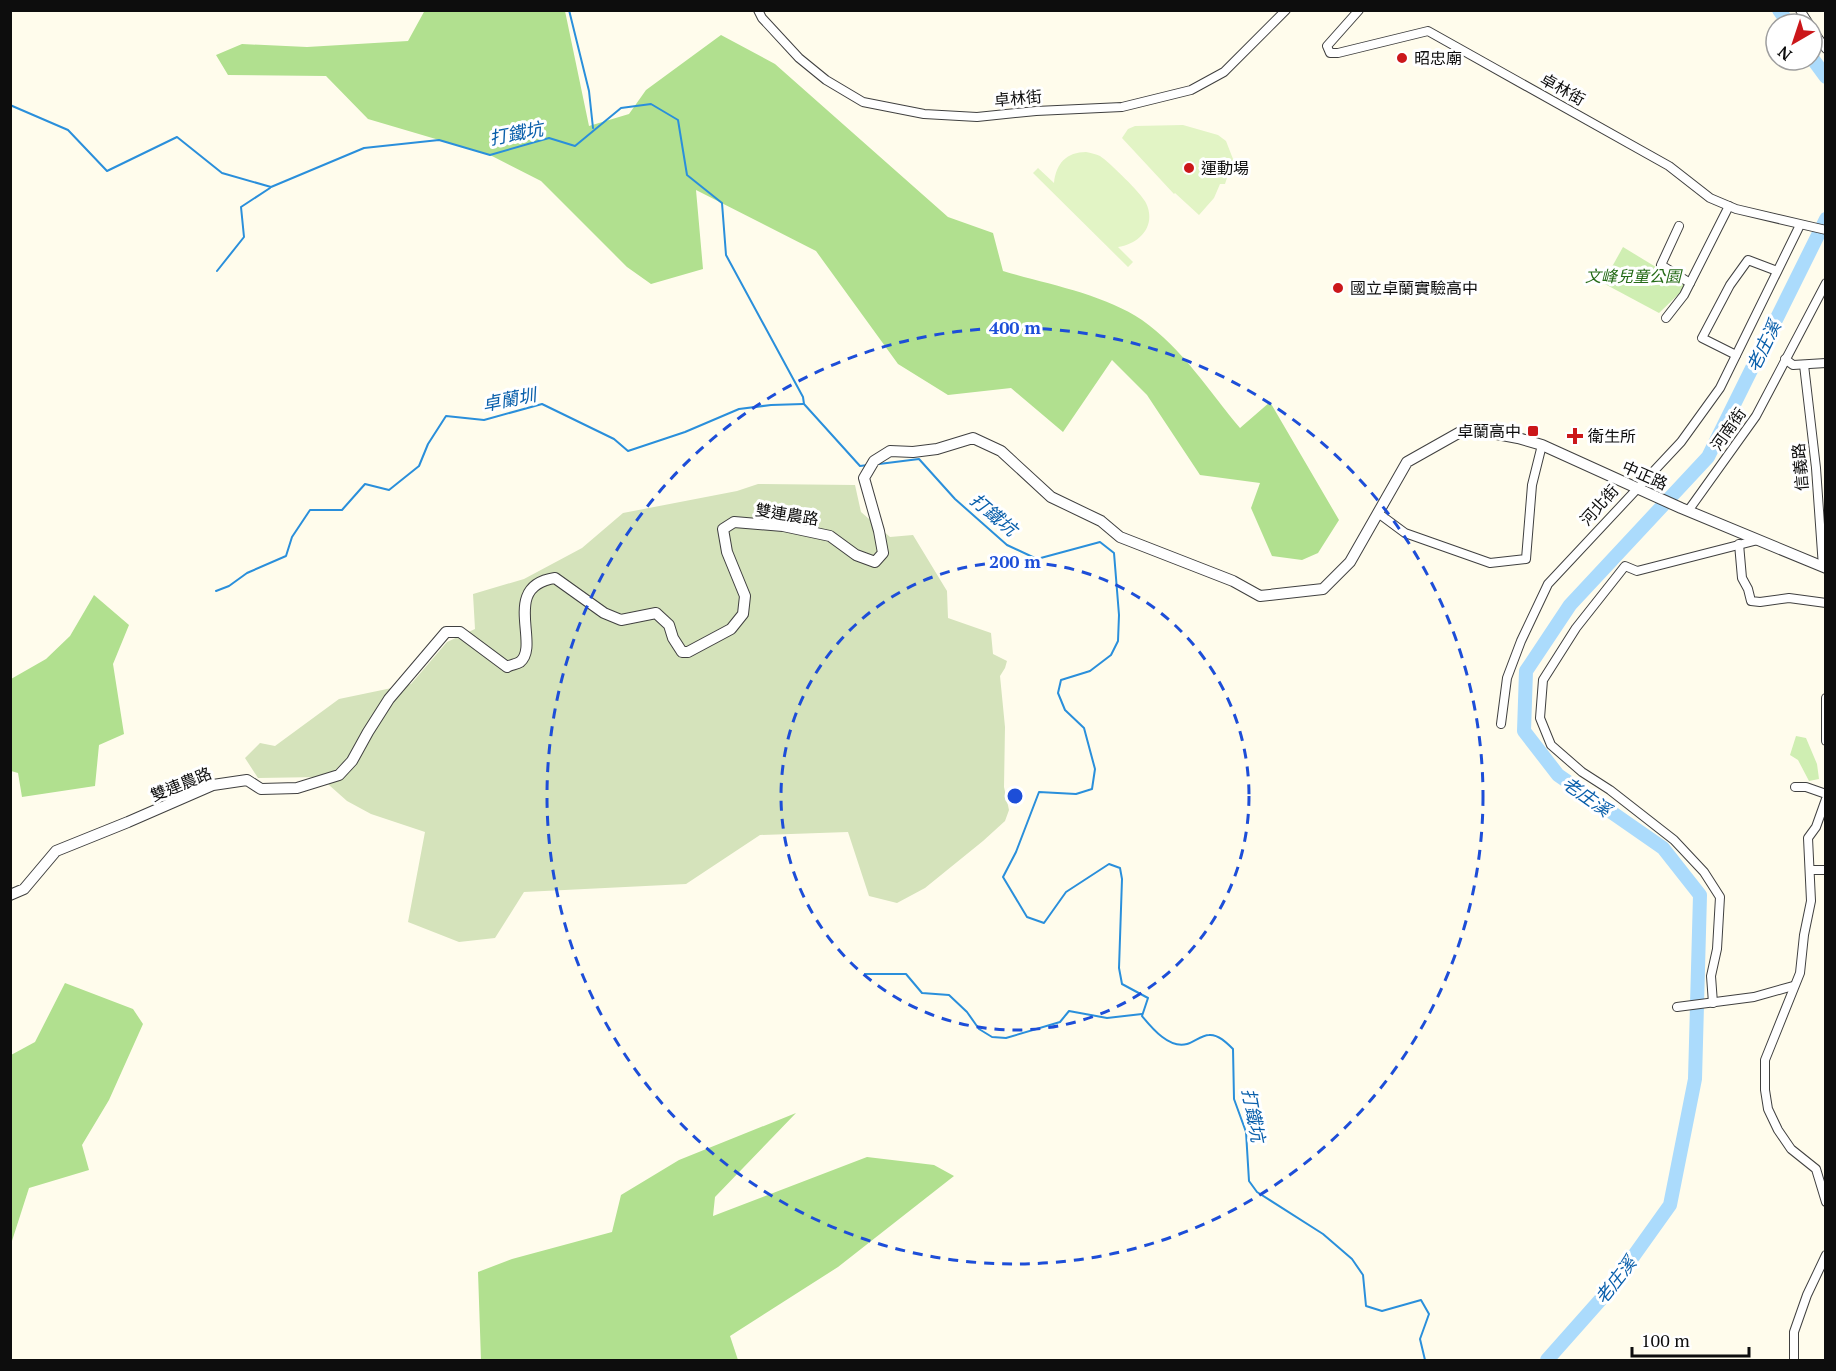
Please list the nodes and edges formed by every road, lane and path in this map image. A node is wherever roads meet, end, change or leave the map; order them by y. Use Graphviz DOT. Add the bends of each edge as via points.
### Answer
graph roads {
  1 [pos="758,10"];
  2 [pos="1286,10"];
  3 [pos="1359,10"];
  4 [pos="1729,206"];
  5 [pos="1800,225"];
  6 [pos="1679,226"];
  7 [pos="1826,230"];
  8 [pos="1777,271"];
  9 [pos="1690,283"];
  10 [pos="1826,283"];
  11 [pos="1666,318"];
  12 [pos="1736,355"];
  13 [pos="1785,359"];
  14 [pos="1826,363"];
  15 [pos="1804,365"];
  16 [pos="1542,445"];
  17 [pos="1821,467"];
  18 [pos="1636,487"];
  19 [pos="1684,509"];
  20 [pos="1378,513"];
  21 [pos="1758,540"];
  22 [pos="1739,544"];
  23 [pos="1824,567"];
  24 [pos="1826,603"];
  25 [pos="1826,698"];
  26 [pos="1501,724"];
  27 [pos="1826,741"];
  28 [pos="1795,787"];
  29 [pos="1826,794"];
  30 [pos="1826,799"];
  31 [pos="1811,870"];
  32 [pos="1826,870"];
  33 [pos="10,895"];
  34 [pos="1793,986"];
  35 [pos="1713,1004"];
  36 [pos="1677,1007"];
  37 [pos="1826,1202"];
  38 [pos="1826,1255"];
  39 [pos="1794,1360"];
  1 -- 2 [label="street, 卓林街" via="799,58 863,102 924,114 977,117 1122,107 1191,90 1224,72"];
  3 -- 4 [label="street, 卓林街" via="1327,46 1330,53 1428,31 1669,166 1710,198"];
  4 -- 5 [label="street, 卓林街"];
  4 -- 9 [label="street"];
  5 -- 7 [label="street, 卓林街"];
  5 -- 8 [label="street, 河北街"];
  6 -- 9 [label="street" via="1661,265"];
  8 -- 12 [label="street, 河北街"];
  8 -- 12 [label="street" via="1748,260 1702,338"];
  9 -- 11 [label="street"];
  10 -- 13 [label="street, 河南街"];
  12 -- 18 [label="street, 河北街" via="1720,388 1681,441"];
  13 -- 15 [label="street"];
  13 -- 19 [label="street, 河南街" via="1756,416"];
  14 -- 15 [label="street"];
  15 -- 17 [label="street, 信義路"];
  16 -- 18 [label="street, 中正路"];
  16 -- 20 [label="street, 中正路" via="1481,431 1462,431 1407,462"];
  16 -- 20 [label="street" via="1532,485 1526,559 1490,563 1405,533"];
  17 -- 23 [label="street, 信義路"];
  18 -- 19 [label="street, 中正路"];
  18 -- 26 [label="street, 河北街" via="1548,584 1507,678"];
  19 -- 21 [label="street, 中正路"];
  20 -- 33 [label="street, 雙連農路" via="1350,562 1323,589 1260,596 1233,581 1120,537 1101,521 1051,497 1000,450 973,438 937,449 890,451 874,460 864,478 883,553 875,562 856,555 830,536 783,526 734,522 723,529 727,552 745,596 743,614 731,629 688,652 682,652 669,625 656,613 621,620 604,613 555,578 543,580 533,586 525,604 525,654 519,662 507,667 460,632 446,632 389,699 352,761 339,775 297,788 261,789 247,780 213,785 56,851 24,889"];
  21 -- 22 [label="street"];
  21 -- 23 [label="street, 中正路"];
  22 -- 24 [label="street" via="1742,578 1751,601 1790,598"];
  22 -- 35 [label="street" via="1637,571 1625,566 1576,628 1543,680 1540,718 1551,745 1674,840 1704,872 1720,897 1711,976"];
  25 -- 27 [label="street"];
  28 -- 29 [label="street"];
  30 -- 31 [label="street" via="1808,838"];
  31 -- 32 [label="street"];
  31 -- 34 [label="street" via="1811,901 1800,973"];
  34 -- 35 [label="street"];
  34 -- 37 [label="street" via="1765,1060 1765,1090 1768,1109 1778,1130 1791,1149 1816,1168"];
  35 -- 36 [label="street"];
  38 -- 39 [label="street" via="1794,1332"];
}
